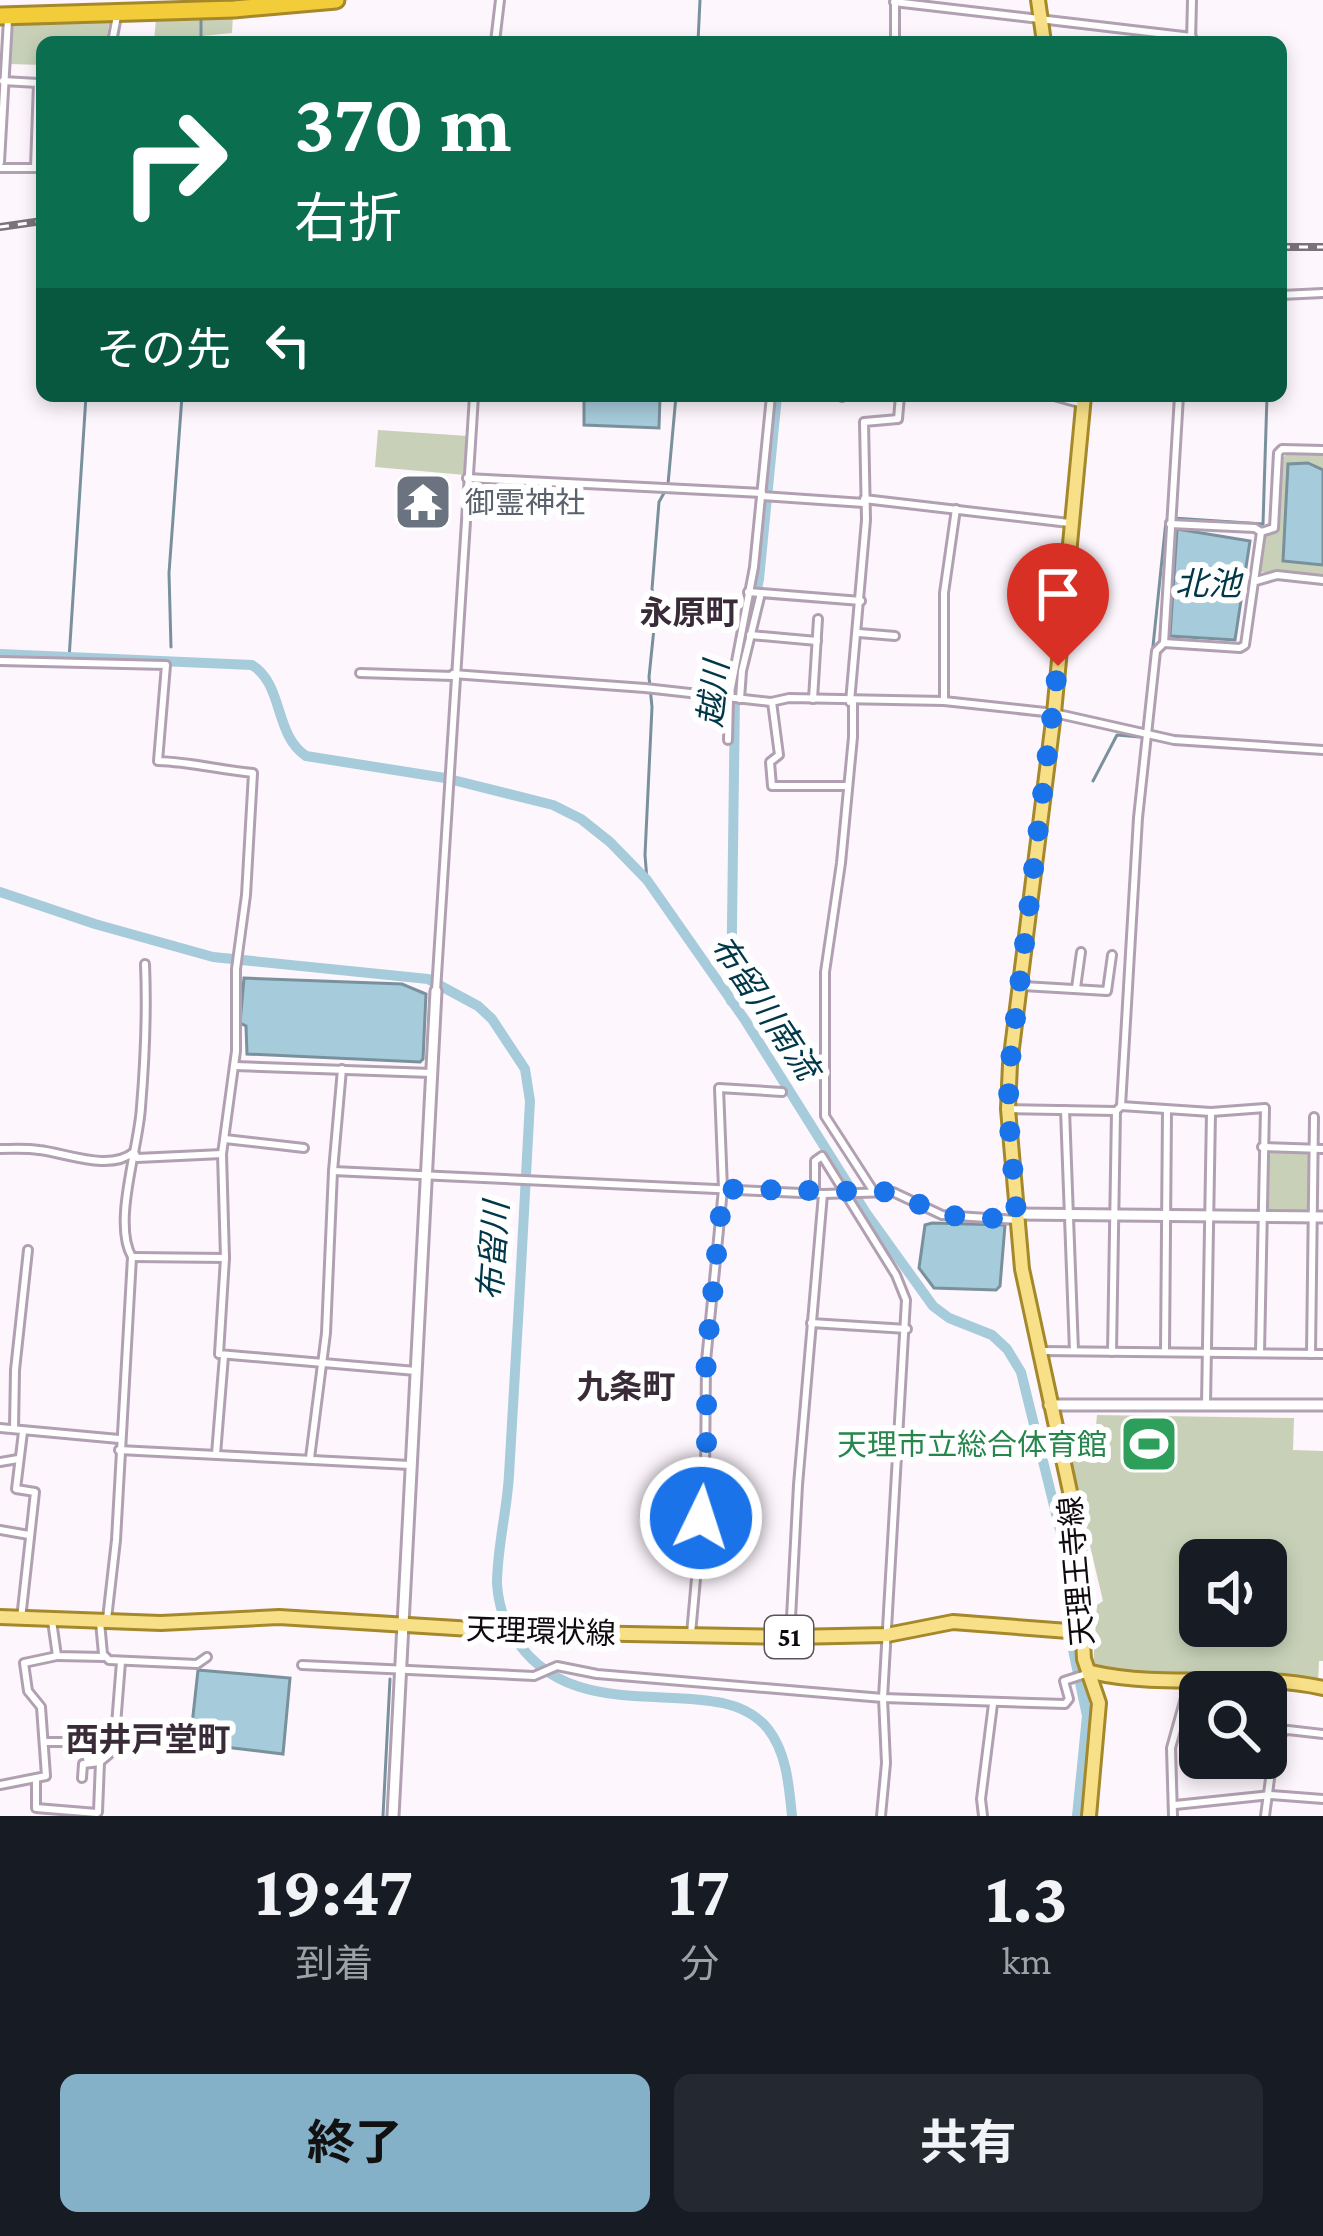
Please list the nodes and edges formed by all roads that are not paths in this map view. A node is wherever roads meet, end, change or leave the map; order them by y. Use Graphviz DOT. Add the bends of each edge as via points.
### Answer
graph roads {
  1 [pos="336,0"];
  2 [pos="500,0"];
  3 [pos="1038,0"];
  4 [pos="1192,0"];
  5 [pos="894,1"];
  6 [pos="311,2"];
  7 [pos="113,10"];
  8 [pos="8,12"];
  9 [pos="1041,21"];
  10 [pos="496,36"];
  11 [pos="895,36"];
  12 [pos="1043,36"];
  13 [pos="1166,36"];
  14 [pos="1191,36"];
  15 [pos="3,81"];
  16 [pos="36,83"];
  17 [pos="0,165"];
  18 [pos="36,168"];
  19 [pos="1323,293"];
  20 [pos="1287,295"];
  21 [pos="473,402"];
  22 [pos="770,402"];
  23 [pos="899,402"];
  24 [pos="1084,402"];
  25 [pos="1179,402"];
  26 [pos="1323,450"];
  27 [pos="467,478"];
  28 [pos="762,495"];
  29 [pos="864,501"];
  30 [pos="956,508"];
  31 [pos="1072,524"];
  32 [pos="1170,524"];
  33 [pos="1261,532"];
  34 [pos="1323,580"];
  35 [pos="1255,581"];
  36 [pos="748,592"];
  37 [pos="761,593"];
  38 [pos="861,601"];
  39 [pos="818,619"];
  40 [pos="740,633"];
  41 [pos="859,633"];
  42 [pos="750,635"];
  43 [pos="895,636"];
  44 [pos="817,641"];
  45 [pos="1164,643"];
  46 [pos="0,661"];
  47 [pos="359,673"];
  48 [pos="453,675"];
  49 [pos="729,698"];
  50 [pos="740,699"];
  51 [pos="814,699"];
  52 [pos="944,700"];
  53 [pos="771,702"];
  54 [pos="851,702"];
  55 [pos="1054,713"];
  56 [pos="1149,734"];
  57 [pos="728,740"];
  58 [pos="1323,750"];
  59 [pos="847,786"];
  60 [pos="1081,952"];
  61 [pos="1112,955"];
  62 [pos="146,964"];
  63 [pos="1020,986"];
  64 [pos="1076,988"];
  65 [pos="436,991"];
  66 [pos="235,1066"];
  67 [pos="343,1069"];
  68 [pos="431,1072"];
  69 [pos="782,1092"];
  70 [pos="1119,1108"];
  71 [pos="1008,1109"];
  72 [pos="1167,1109"];
  73 [pos="1065,1110"];
  74 [pos="1211,1112"];
  75 [pos="1314,1117"];
  76 [pos="225,1139"];
  77 [pos="1262,1147"];
  78 [pos="304,1148"];
  79 [pos="0,1149"];
  80 [pos="1319,1149"];
  81 [pos="134,1152"];
  82 [pos="222,1154"];
  83 [pos="333,1171"];
  84 [pos="425,1174"];
  85 [pos="723,1189"];
  86 [pos="871,1192"];
  87 [pos="819,1194"];
  88 [pos="845,1194"];
  89 [pos="1067,1215"];
  90 [pos="1116,1215"];
  91 [pos="1166,1216"];
  92 [pos="1261,1216"];
  93 [pos="1017,1217"];
  94 [pos="1209,1217"];
  95 [pos="1318,1217"];
  96 [pos="28,1250"];
  97 [pos="132,1257"];
  98 [pos="225,1258"];
  99 [pos="811,1323"];
  100 [pos="907,1329"];
  101 [pos="1037,1351"];
  102 [pos="1074,1351"];
  103 [pos="1112,1352"];
  104 [pos="1165,1352"];
  105 [pos="1207,1353"];
  106 [pos="1260,1353"];
  107 [pos="1311,1354"];
  108 [pos="1323,1354"];
  109 [pos="224,1356"];
  110 [pos="322,1363"];
  111 [pos="416,1371"];
  112 [pos="1206,1404"];
  113 [pos="1323,1405"];
  114 [pos="1049,1406"];
  115 [pos="0,1428"];
  116 [pos="14,1429"];
  117 [pos="23,1432"];
  118 [pos="119,1439"];
  119 [pos="119,1450"];
  120 [pos="216,1454"];
  121 [pos="310,1458"];
  122 [pos="18,1460"];
  123 [pos="0,1462"];
  124 [pos="413,1465"];
  125 [pos="0,1530"];
  126 [pos="29,1535"];
  127 [pos="0,1618"];
  128 [pos="21,1619"];
  129 [pos="52,1621"];
  130 [pos="104,1622"];
  131 [pos="401,1626"];
  132 [pos="1079,1631"];
  133 [pos="691,1634"];
  134 [pos="887,1635"];
  135 [pos="790,1637"];
  136 [pos="57,1656"];
  137 [pos="104,1657"];
  138 [pos="207,1657"];
  139 [pos="121,1661"];
  140 [pos="302,1665"];
  141 [pos="400,1667"];
  142 [pos="1088,1673"];
  143 [pos="1179,1679"];
  144 [pos="1287,1683"];
  145 [pos="1323,1688"];
  146 [pos="883,1699"];
  147 [pos="993,1704"];
  148 [pos="1179,1719"];
  149 [pos="1323,1734"];
  150 [pos="44,1742"];
  151 [pos="100,1762"];
  152 [pos="88,1763"];
  153 [pos="82,1778"];
  154 [pos="36,1781"];
  155 [pos="0,1785"];
  156 [pos="1271,1795"];
  157 [pos="1323,1799"];
  158 [pos="1174,1805"];
  159 [pos="98,1815"];
  160 [pos="392,1816"];
  161 [pos="881,1816"];
  162 [pos="983,1816"];
  163 [pos="1089,1816"];
  164 [pos="1173,1816"];
  165 [pos="1265,1816"];
  1 -- 6 [label="highway"];
  2 -- 10 [label="street"];
  3 -- 9 [label="main road"];
  4 -- 14 [label="street"];
  5 -- 9 [label="street"];
  5 -- 11 [label="street"];
  6 -- 7 [label="highway"];
  7 -- 8 [label="highway"];
  8 -- 15 [label="street"];
  9 -- 12 [label="main road"];
  9 -- 13 [label="street"];
  15 -- 16 [label="street"];
  15 -- 17 [label="street"];
  17 -- 18 [label="street"];
  19 -- 20 [label="street"];
  21 -- 27 [label="street"];
  22 -- 28 [label="street"];
  23 -- 29 [label="street" via="898,419 864,422"];
  24 -- 31 [label="main road, 天理王寺線"];
  25 -- 32 [label="street"];
  26 -- 33 [label="street" via="1280,451 1274,528"];
  27 -- 28 [label="street"];
  27 -- 48 [label="street"];
  28 -- 29 [label="street"];
  28 -- 36 [label="street"];
  29 -- 30 [label="street"];
  29 -- 38 [label="street"];
  30 -- 31 [label="street"];
  30 -- 52 [label="street" via="944,593"];
  31 -- 55 [label="main road, 天理王寺線"];
  32 -- 33 [label="street"];
  32 -- 45 [label="street"];
  33 -- 35 [label="street"];
  34 -- 35 [label="street"];
  35 -- 45 [label="street" via="1240,648"];
  36 -- 37 [label="street"];
  36 -- 40 [label="street"];
  37 -- 38 [label="street"];
  37 -- 42 [label="street"];
  38 -- 41 [label="street"];
  39 -- 44 [label="street"];
  40 -- 42 [label="street"];
  40 -- 49 [label="street"];
  41 -- 43 [label="street"];
  41 -- 54 [label="street"];
  42 -- 44 [label="street"];
  42 -- 50 [label="street"];
  44 -- 51 [label="street"];
  45 -- 56 [label="street" via="1156,651"];
  46 -- 66 [label="street" via="166,665 158,761 253,773"];
  47 -- 48 [label="street"];
  48 -- 49 [label="street"];
  48 -- 65 [label="street"];
  49 -- 50 [label="street"];
  49 -- 57 [label="street"];
  50 -- 53 [label="street"];
  51 -- 53 [label="street"];
  51 -- 54 [label="street"];
  52 -- 54 [label="street"];
  52 -- 55 [label="street"];
  53 -- 59 [label="street" via="779,741 772,786"];
  54 -- 59 [label="street"];
  55 -- 56 [label="street"];
  55 -- 63 [label="main road, 天理王寺線"];
  56 -- 58 [label="street"];
  56 -- 70 [label="street"];
  59 -- 86 [label="street" via="825,972 825,1116"];
  60 -- 64 [label="street"];
  61 -- 64 [label="street" via="1107,991"];
  62 -- 81 [label="street"];
  63 -- 64 [label="street"];
  63 -- 71 [label="main road, 天理王寺線"];
  65 -- 68 [label="street"];
  66 -- 67 [label="street"];
  66 -- 76 [label="street"];
  67 -- 68 [label="street"];
  67 -- 83 [label="street"];
  68 -- 84 [label="street"];
  69 -- 85 [label="street" via="719,1088"];
  70 -- 72 [label="street"];
  70 -- 73 [label="street"];
  70 -- 90 [label="street"];
  71 -- 73 [label="street"];
  71 -- 93 [label="main road, 天理王寺線"];
  72 -- 74 [label="street"];
  72 -- 91 [label="street"];
  73 -- 89 [label="street"];
  74 -- 77 [label="street" via="1265,1108"];
  74 -- 94 [label="street"];
  75 -- 80 [label="street"];
  76 -- 78 [label="street"];
  76 -- 82 [label="street"];
  77 -- 80 [label="street"];
  77 -- 92 [label="street"];
  79 -- 81 [label="street" via="89,1160"];
  80 -- 95 [label="street"];
  81 -- 82 [label="street"];
  81 -- 97 [label="street" via="126,1212"];
  82 -- 98 [label="street"];
  83 -- 84 [label="street"];
  83 -- 110 [label="street"];
  84 -- 85 [label="street"];
  84 -- 111 [label="street"];
  85 -- 87 [label="street"];
  85 -- 133 [label="street"];
  86 -- 88 [label="street"];
  86 -- 93 [label="street" via="893,1192 950,1217"];
  87 -- 88 [label="street"];
  87 -- 88 [label="street" via="814,1161 822,1156"];
  87 -- 99 [label="street"];
  88 -- 100 [label="street" via="896,1275"];
  89 -- 90 [label="street"];
  89 -- 93 [label="street"];
  89 -- 102 [label="street"];
  90 -- 91 [label="street"];
  90 -- 103 [label="street"];
  91 -- 94 [label="street"];
  91 -- 104 [label="street"];
  92 -- 94 [label="street"];
  92 -- 95 [label="street"];
  92 -- 106 [label="street"];
  93 -- 101 [label="main road, 天理王寺線"];
  94 -- 105 [label="street"];
  95 -- 107 [label="street"];
  96 -- 116 [label="street"];
  97 -- 98 [label="street"];
  97 -- 118 [label="street"];
  98 -- 109 [label="street"];
  99 -- 100 [label="street"];
  99 -- 135 [label="street"];
  100 -- 134 [label="street"];
  101 -- 102 [label="street"];
  101 -- 114 [label="main road, 天理王寺線"];
  102 -- 103 [label="street"];
  103 -- 104 [label="street"];
  104 -- 105 [label="street"];
  105 -- 106 [label="street"];
  105 -- 112 [label="street"];
  106 -- 107 [label="street"];
  107 -- 108 [label="street"];
  109 -- 110 [label="street"];
  109 -- 120 [label="street"];
  110 -- 111 [label="street"];
  110 -- 121 [label="street"];
  111 -- 124 [label="street"];
  112 -- 113 [label="street"];
  112 -- 114 [label="street"];
  114 -- 132 [label="main road, 天理王寺線" via="1078,1524"];
  115 -- 116 [label="street"];
  116 -- 117 [label="street"];
  117 -- 118 [label="street"];
  117 -- 122 [label="street"];
  118 -- 119 [label="street"];
  119 -- 120 [label="street"];
  119 -- 130 [label="street"];
  120 -- 121 [label="street"];
  121 -- 124 [label="street"];
  122 -- 123 [label="street"];
  122 -- 126 [label="street" via="16,1489 35,1492"];
  124 -- 131 [label="street"];
  125 -- 126 [label="street"];
  126 -- 128 [label="street"];
  127 -- 128 [label="main road, 天理環状線 / 51"];
  128 -- 129 [label="main road, 天理環状線 / 51"];
  129 -- 130 [label="main road, 天理環状線 / 51"];
  129 -- 136 [label="street"];
  130 -- 131 [label="main road, 天理環状線 / 51" via="279,1617"];
  130 -- 137 [label="street"];
  131 -- 133 [label="main road, 天理環状線 / 51"];
  131 -- 141 [label="street"];
  132 -- 134 [label="main road, 天理環状線 / 51" via="952,1622"];
  132 -- 142 [label="main road, 天理王寺線"];
  133 -- 135 [label="main road, 天理環状線 / 51"];
  134 -- 135 [label="main road, 天理環状線 / 51"];
  134 -- 146 [label="street"];
  136 -- 137 [label="street"];
  136 -- 150 [label="street" via="24,1663"];
  137 -- 139 [label="street"];
  138 -- 139 [label="street" via="197,1664"];
  139 -- 151 [label="street" via="114,1750"];
  140 -- 141 [label="street"];
  141 -- 146 [label="street" via="534,1676 557,1666"];
  141 -- 160 [label="street"];
  142 -- 143 [label="main road"];
  142 -- 147 [label="street" via="1066,1681 1065,1704"];
  142 -- 163 [label="main road, 天理王寺線" via="1100,1723"];
  144 -- 145 [label="main road"];
  146 -- 147 [label="street"];
  146 -- 161 [label="street"];
  147 -- 162 [label="street"];
  148 -- 158 [label="street" via="1171,1748"];
  149 -- 156 [label="street" via="1276,1734"];
  150 -- 152 [label="street" via="84,1742"];
  150 -- 154 [label="street" via="46,1776"];
  151 -- 152 [label="street"];
  151 -- 159 [label="street"];
  152 -- 153 [label="street"];
  154 -- 155 [label="street"];
  154 -- 159 [label="street" via="36,1808"];
  156 -- 157 [label="street"];
  156 -- 158 [label="street"];
  156 -- 165 [label="street"];
  158 -- 164 [label="street"];
}
